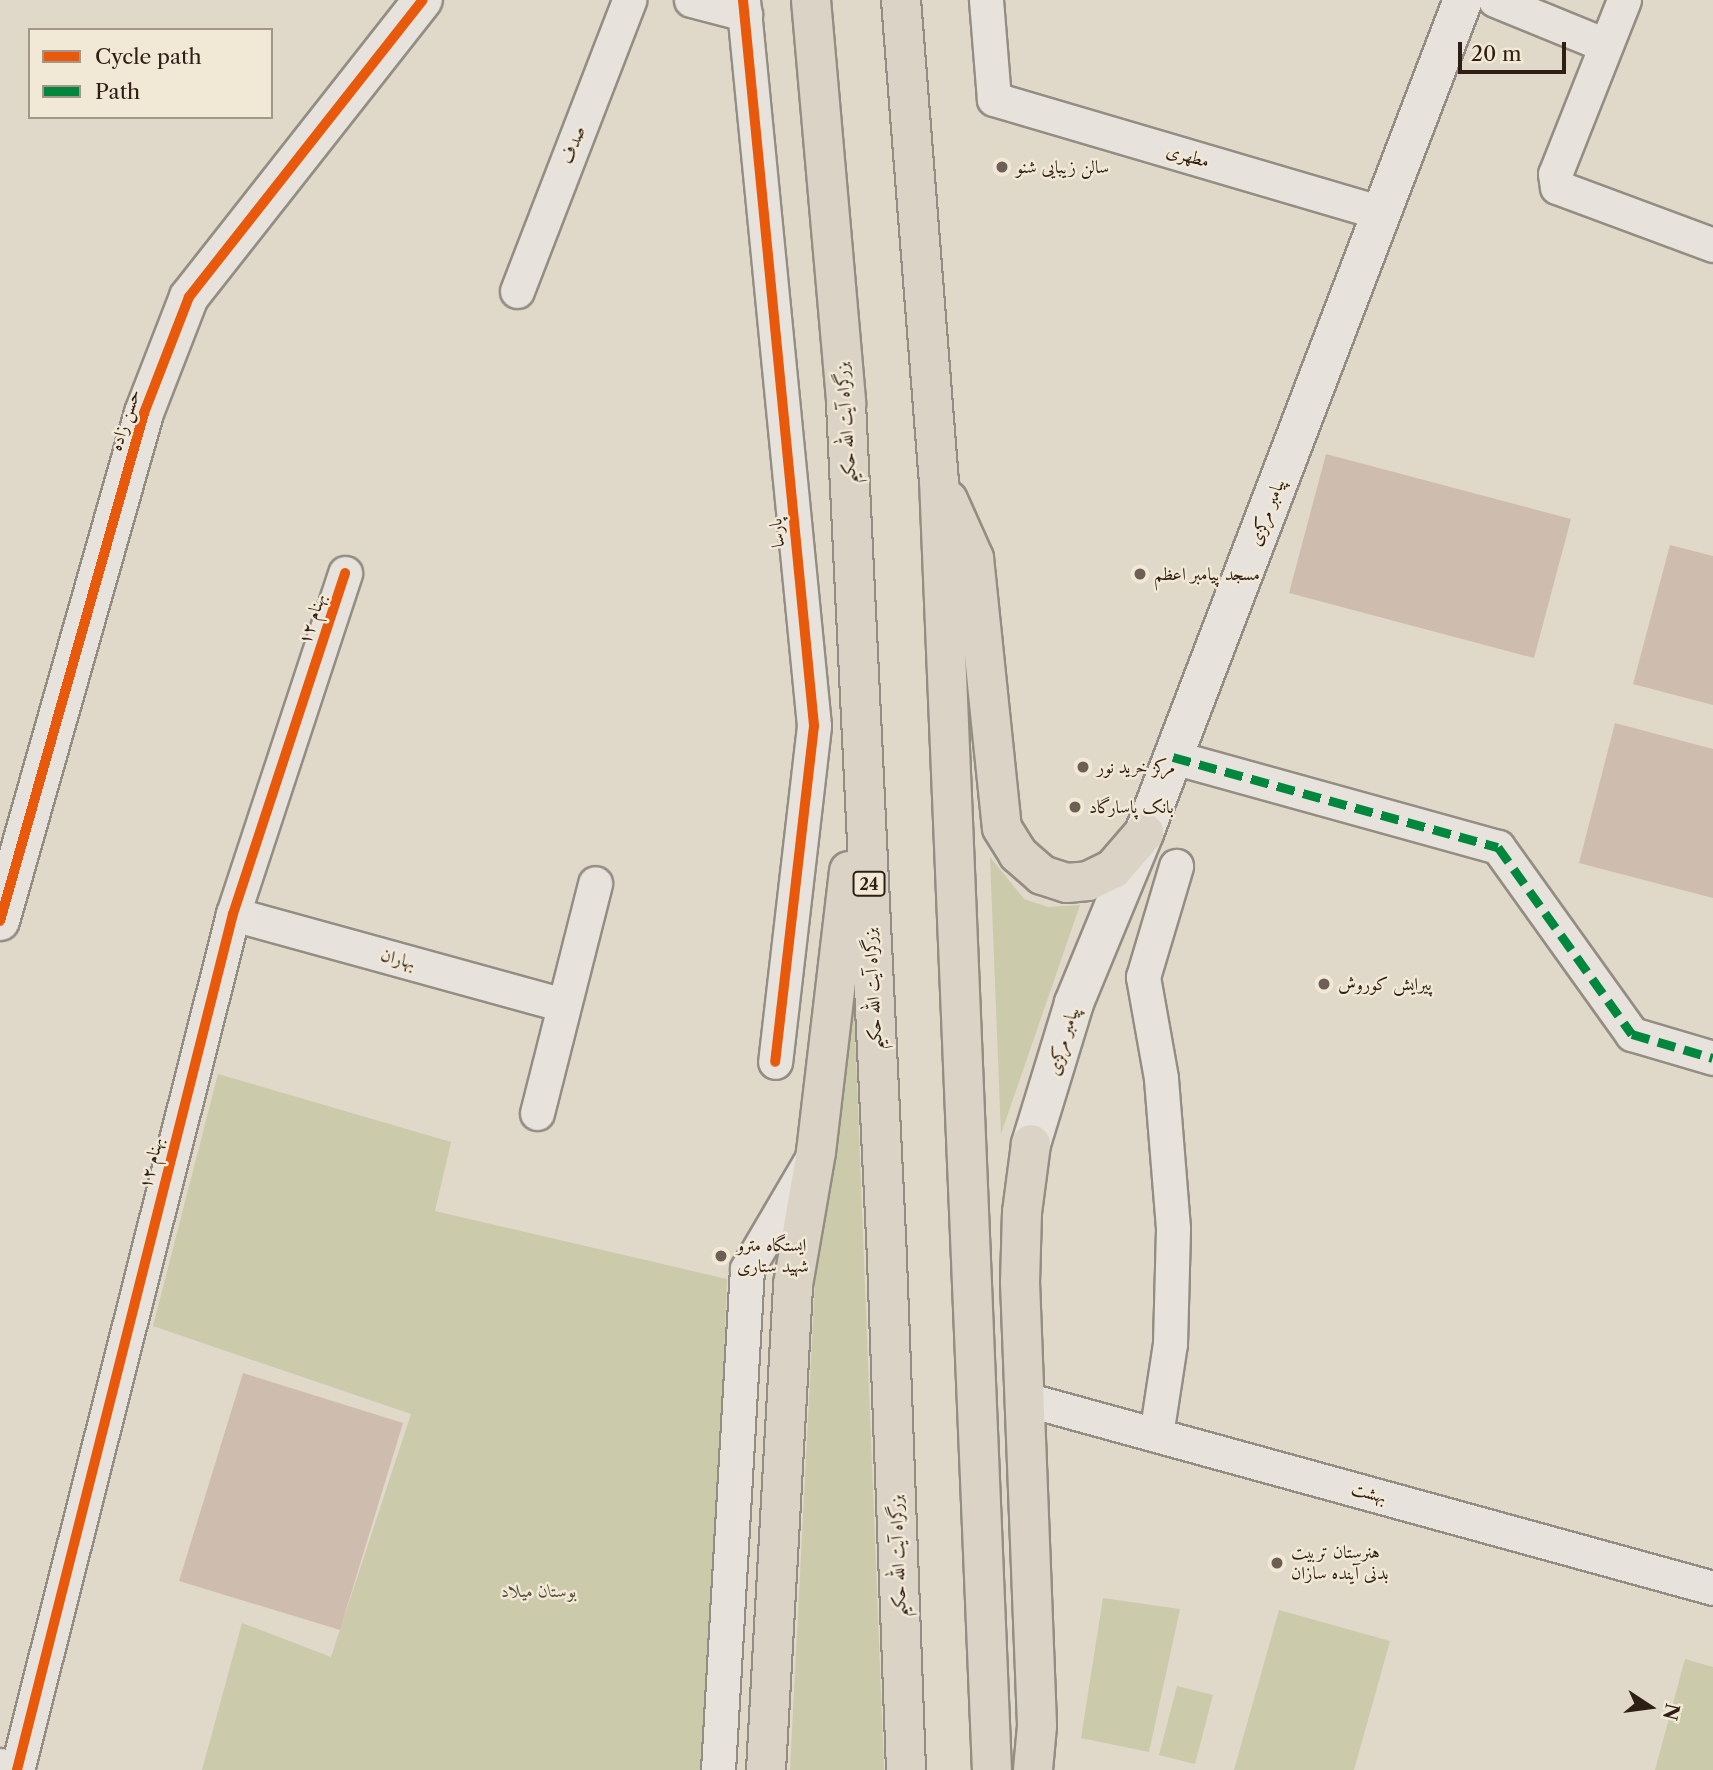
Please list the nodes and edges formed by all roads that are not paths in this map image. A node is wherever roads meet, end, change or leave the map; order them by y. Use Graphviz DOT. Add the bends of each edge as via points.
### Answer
graph roads {
  1 [pos="423,0"];
  2 [pos="629,0"];
  3 [pos="691,0"];
  4 [pos="811,0"];
  5 [pos="901,0"];
  6 [pos="986,0"];
  7 [pos="1463,0"];
  8 [pos="1495,0"];
  9 [pos="1624,0"];
  10 [pos="744,7"];
  11 [pos="1605,45"];
  12 [pos="1381,213"];
  13 [pos="1713,245"];
  14 [pos="517,290"];
  15 [pos="939,480"];
  16 [pos="345,573"];
  17 [pos="1173,757"];
  18 [pos="863,758"];
  19 [pos="1144,833"];
  20 [pos="1176,866"];
  21 [pos="594,883"];
  22 [pos="233,914"];
  23 [pos="0,921"];
  24 [pos="563,1005"];
  25 [pos="1713,1058"];
  26 [pos="775,1062"];
  27 [pos="537,1112"];
  28 [pos="1031,1144"];
  29 [pos="816,1152"];
  30 [pos="1025,1399"];
  31 [pos="1156,1435"];
  32 [pos="1713,1588"];
  33 [pos="0,1768"];
  34 [pos="5,1770"];
  35 [pos="17,1770"];
  36 [pos="718,1770"];
  37 [pos="766,1770"];
  38 [pos="906,1770"];
  39 [pos="992,1770"];
  40 [pos="1033,1770"];
  1 -- 23 [label="main road, حسن زاده" via="189,297 144,413"];
  2 -- 14 [label="street, صدف"];
  3 -- 10 [label="street"];
  4 -- 18 [label="highway, بزرگراه آیت الله حکیم / 24" via="846,404"];
  5 -- 15 [label="highway"];
  6 -- 12 [label="street, مطهری" via="994,99"];
  7 -- 12 [label="main road, پیامبر مرکزی"];
  8 -- 11 [label="street"];
  9 -- 11 [label="street"];
  10 -- 26 [label="street, پارسا" via="814,726"];
  11 -- 13 [label="street" via="1555,174 1556,187"];
  12 -- 17 [label="main road, پیامبر مرکزی"];
  15 -- 19 [label="highway" via="974,558 1002,828 1018,854 1042,875 1067,883 1088,881 1113,869"];
  15 -- 39 [label="highway"];
  16 -- 22 [label="street, بهنام ۱۲"];
  17 -- 19 [label="main road, پیامبر مرکزی"];
  17 -- 25 [label="street" via="1498,847 1632,1034"];
  18 -- 29 [label="highway"];
  18 -- 38 [label="highway, بزرگراه آیت الله حکیم / 24"];
  19 -- 28 [label="main road, پیامبر مرکزی" via="1074,1003"];
  20 -- 31 [label="street" via="1143,977 1161,1078 1173,1228 1170,1344"];
  21 -- 24 [label="street"];
  22 -- 24 [label="street, بهاران"];
  22 -- 35 [label="street, بهنام ۱۲"];
  24 -- 27 [label="street"];
  28 -- 30 [label="highway" via="1022,1212 1020,1282"];
  29 -- 36 [label="street" via="747,1269"];
  29 -- 37 [label="highway" via="793,1286"];
  30 -- 31 [label="street, بهشت"];
  30 -- 40 [label="highway" via="1037,1726"];
  31 -- 32 [label="street, بهشت"];
  33 -- 34 [label="main road"];
}
